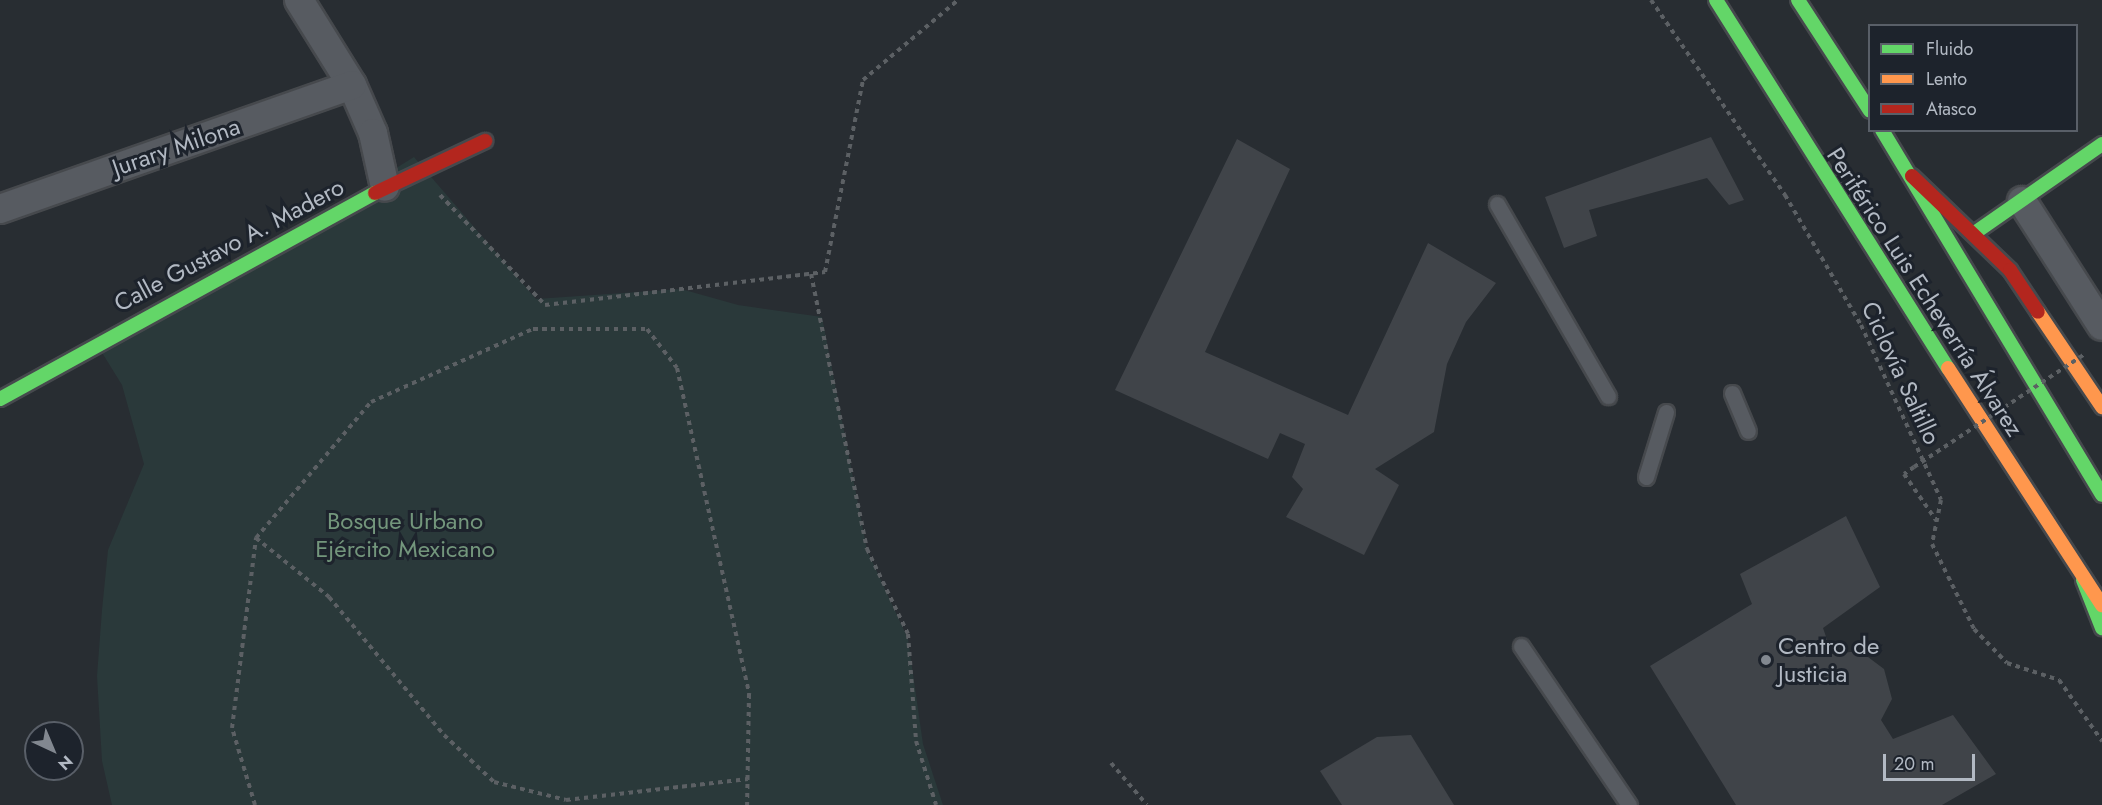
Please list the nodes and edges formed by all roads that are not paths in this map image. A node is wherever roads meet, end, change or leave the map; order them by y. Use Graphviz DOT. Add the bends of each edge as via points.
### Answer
graph roads {
  1 [pos="299,0"];
  2 [pos="1716,0"];
  3 [pos="1798,0"];
  4 [pos="352,85"];
  5 [pos="1868,109"];
  6 [pos="1883,132"];
  7 [pos="485,141"];
  8 [pos="2102,144"];
  9 [pos="1912,176"];
  10 [pos="385,187"];
  11 [pos="2022,201"];
  12 [pos="1497,204"];
  13 [pos="0,208"];
  14 [pos="1976,232"];
  15 [pos="2102,326"];
  16 [pos="1732,393"];
  17 [pos="1608,396"];
  18 [pos="0,399"];
  19 [pos="2102,407"];
  20 [pos="1666,412"];
  21 [pos="1748,431"];
  22 [pos="1646,477"];
  23 [pos="2102,495"];
  24 [pos="2076,562"];
  25 [pos="2102,605"];
  26 [pos="2102,628"];
  27 [pos="1521,645"];
  28 [pos="1629,805"];
  1 -- 4 [label="street"];
  2 -- 24 [label="main road, Periférico Luis Echeverría Álvarez" via="1800,141"];
  3 -- 5 [label="main road"];
  4 -- 10 [label="street" via="373,133"];
  4 -- 13 [label="street, Jurary Milona"];
  6 -- 9 [label="main road, Periférico Luis Echeverría Álvarez"];
  7 -- 10 [label="main road, Calle Gustavo A. Madero"];
  8 -- 11 [label="main road"];
  9 -- 14 [label="main road"];
  9 -- 23 [label="main road, Periférico Luis Echeverría Álvarez"];
  10 -- 18 [label="main road, Calle Gustavo A. Madero"];
  11 -- 14 [label="main road"];
  11 -- 15 [label="street"];
  12 -- 17 [label="lane"];
  14 -- 19 [label="main road" via="2044,315"];
  16 -- 21 [label="lane"];
  20 -- 22 [label="lane"];
  24 -- 25 [label="main road, Periférico Luis Echeverría Álvarez"];
  24 -- 26 [label="main road"];
  27 -- 28 [label="lane"];
}
